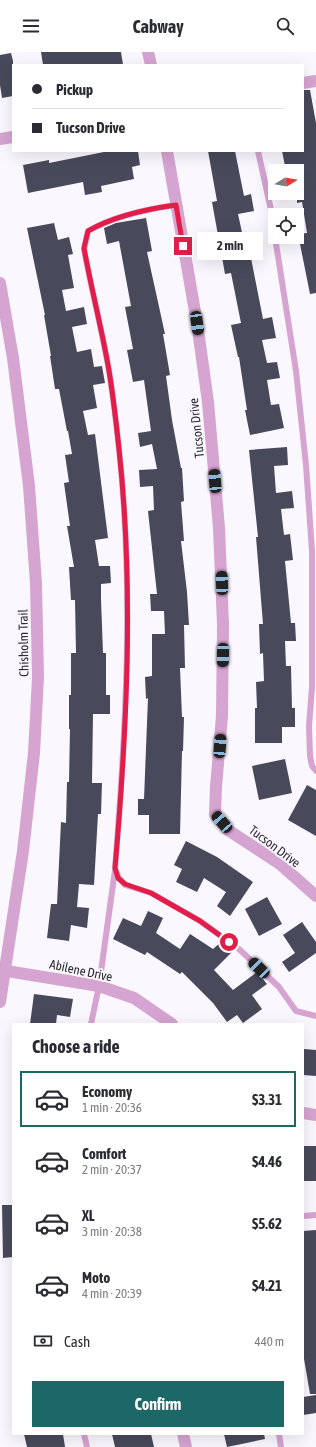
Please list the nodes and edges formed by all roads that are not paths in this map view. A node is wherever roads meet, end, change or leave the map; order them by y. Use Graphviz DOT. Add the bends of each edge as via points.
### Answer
graph roads {
  1 [pos="148,52"];
  2 [pos="151,64"];
  3 [pos="316,81"];
  4 [pos="304,83"];
  5 [pos="12,137"];
  6 [pos="0,139"];
  7 [pos="166,152"];
  8 [pos="258,152"];
  9 [pos="176,205"];
  10 [pos="271,208"];
  11 [pos="276,244"];
  12 [pos="0,282"];
  13 [pos="4,328"];
  14 [pos="316,771"];
  15 [pos="115,868"];
  16 [pos="316,896"];
  17 [pos="3,970"];
  18 [pos="99,986"];
  19 [pos="0,1002"];
  20 [pos="316,1016"];
  21 [pos="91,1023"];
  22 [pos="171,1023"];
  23 [pos="304,1114"];
  24 [pos="316,1115"];
  25 [pos="316,1215"];
  26 [pos="304,1216"];
  27 [pos="84,1435"];
  28 [pos="183,1435"];
  29 [pos="279,1435"];
  30 [pos="87,1447"];
  31 [pos="186,1447"];
  32 [pos="282,1447"];
  1 -- 2 [label="street"];
  3 -- 4 [label="street"];
  5 -- 6 [label="street"];
  7 -- 9 [label="street, Tucson Drive"];
  8 -- 10 [label="lane"];
  9 -- 15 [label="lane" via="155,208 102,223 88,231 84,248 108,367 119,449 126,537 126,683"];
  9 -- 16 [label="street, Tucson Drive" via="208,402 220,528 222,701 215,814 228,830 280,864"];
  11 -- 14 [label="lane" via="296,370 306,465 312,551 312,686 309,726 310,756"];
  12 -- 13 [label="street, Chisholm Trail"];
  13 -- 17 [label="street, Chisholm Trail" via="13,358 29,486 36,584 38,678 33,760 23,852"];
  15 -- 18 [label="lane"];
  15 -- 20 [label="lane" via="118,878 125,884 151,893 200,921 239,949 279,987 296,1011"];
  17 -- 18 [label="street, Abilene Drive"];
  17 -- 19 [label="street, Chisholm Trail"];
  18 -- 21 [label="lane"];
  18 -- 22 [label="street, Abilene Drive" via="134,998"];
  23 -- 24 [label="street"];
  25 -- 26 [label="lane"];
  27 -- 30 [label="lane"];
  28 -- 31 [label="street"];
  29 -- 32 [label="lane"];
}
